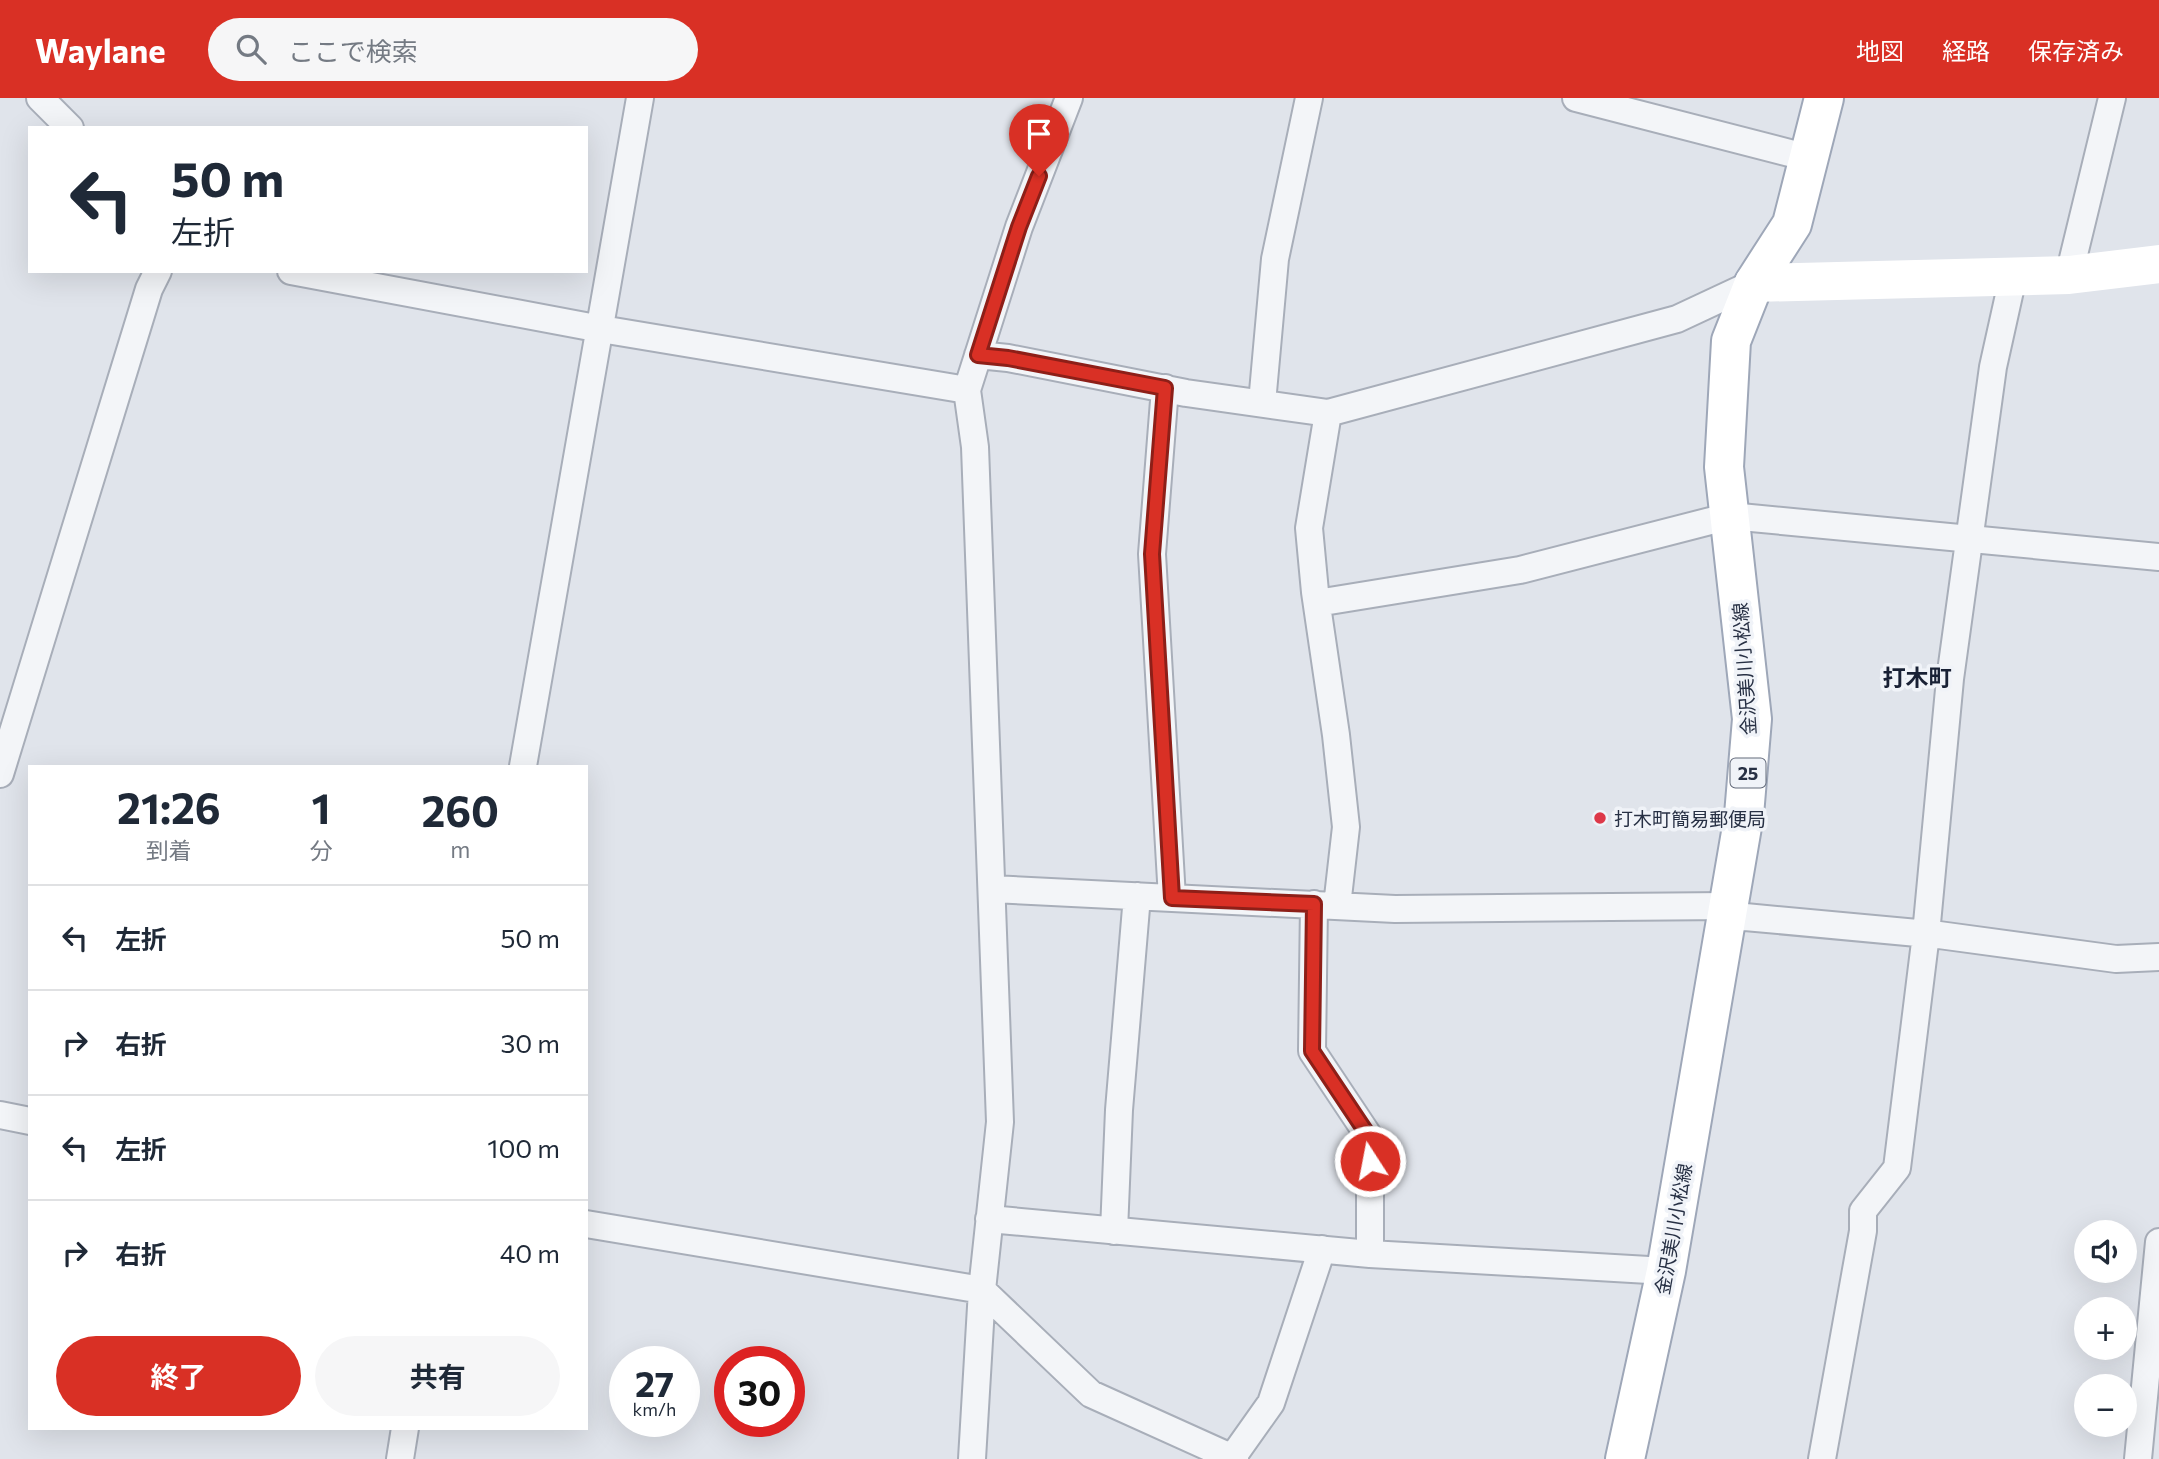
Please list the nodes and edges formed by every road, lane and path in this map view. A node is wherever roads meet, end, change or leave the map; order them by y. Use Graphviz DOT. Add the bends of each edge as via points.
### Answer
graph roads {
  1 [pos="40,98"];
  2 [pos="640,98"];
  3 [pos="1069,98"];
  4 [pos="1309,98"];
  5 [pos="1576,98"];
  6 [pos="1824,98"];
  7 [pos="2112,98"];
  8 [pos="67,126"];
  9 [pos="1809,158"];
  10 [pos="2159,264"];
  11 [pos="157,273"];
  12 [pos="302,273"];
  13 [pos="2069,275"];
  14 [pos="2013,276"];
  15 [pos="1754,283"];
  16 [pos="601,329"];
  17 [pos="978,355"];
  18 [pos="1165,388"];
  19 [pos="967,390"];
  20 [pos="1262,403"];
  21 [pos="1328,413"];
  22 [pos="1730,516"];
  23 [pos="1969,538"];
  24 [pos="2159,557"];
  25 [pos="1317,603"];
  26 [pos="523,765"];
  27 [pos="0,774"];
  28 [pos="992,888"];
  29 [pos="1137,896"];
  30 [pos="1172,898"];
  31 [pos="1325,905"];
  32 [pos="1726,913"];
  33 [pos="1926,934"];
  34 [pos="2159,957"];
  35 [pos="0,1115"];
  36 [pos="28,1121"];
  37 [pos="989,1219"];
  38 [pos="588,1224"];
  39 [pos="1114,1231"];
  40 [pos="2159,1242"];
  41 [pos="1322,1250"];
  42 [pos="1370,1254"];
  43 [pos="1667,1271"];
  44 [pos="982,1290"];
  45 [pos="405,1430"];
  46 [pos="1225,1456"];
  47 [pos="400,1459"];
  48 [pos="972,1459"];
  49 [pos="1625,1459"];
  50 [pos="1822,1459"];
  51 [pos="2138,1459"];
  1 -- 8 [label="street"];
  2 -- 16 [label="street"];
  3 -- 17 [label="street" via="1019,227"];
  4 -- 20 [label="street" via="1275,259"];
  5 -- 9 [label="street"];
  6 -- 9 [label="main road, 金沢美川小松線 / 25"];
  7 -- 13 [label="street"];
  9 -- 15 [label="main road, 金沢美川小松線 / 25" via="1792,224"];
  10 -- 13 [label="main road"];
  11 -- 27 [label="street"];
  12 -- 16 [label="street"];
  13 -- 14 [label="main road"];
  14 -- 15 [label="main road"];
  14 -- 23 [label="street" via="1993,366"];
  15 -- 21 [label="street" via="1677,319"];
  15 -- 22 [label="main road, 金沢美川小松線 / 25" via="1731,341 1724,467"];
  16 -- 19 [label="street"];
  16 -- 26 [label="street"];
  17 -- 18 [label="street"];
  17 -- 19 [label="street"];
  18 -- 20 [label="street"];
  18 -- 30 [label="street" via="1152,554"];
  19 -- 28 [label="street" via="975,447"];
  20 -- 21 [label="street"];
  21 -- 25 [label="street" via="1310,527"];
  22 -- 23 [label="street"];
  22 -- 25 [label="street" via="1520,569"];
  22 -- 32 [label="main road, 金沢美川小松線 / 25" via="1752,719 1744,815"];
  23 -- 24 [label="street"];
  23 -- 33 [label="street" via="1950,679"];
  25 -- 31 [label="street" via="1346,827"];
  28 -- 29 [label="street"];
  28 -- 37 [label="street" via="1000,1122"];
  29 -- 30 [label="street"];
  29 -- 39 [label="street"];
  30 -- 31 [label="street"];
  31 -- 32 [label="street"];
  31 -- 42 [label="street" via="1312,1051 1370,1138"];
  32 -- 33 [label="street"];
  32 -- 43 [label="main road, 金沢美川小松線 / 25"];
  33 -- 34 [label="street" via="2116,959"];
  33 -- 50 [label="street" via="1897,1168 1863,1211"];
  35 -- 36 [label="street"];
  37 -- 39 [label="street"];
  37 -- 44 [label="street"];
  38 -- 44 [label="street"];
  39 -- 41 [label="street"];
  40 -- 51 [label="street"];
  41 -- 42 [label="street"];
  41 -- 46 [label="street" via="1271,1403"];
  42 -- 43 [label="street"];
  43 -- 49 [label="main road, 金沢美川小松線 / 25"];
  44 -- 46 [label="street" via="1091,1394"];
  44 -- 48 [label="street"];
  45 -- 47 [label="street"];
}
